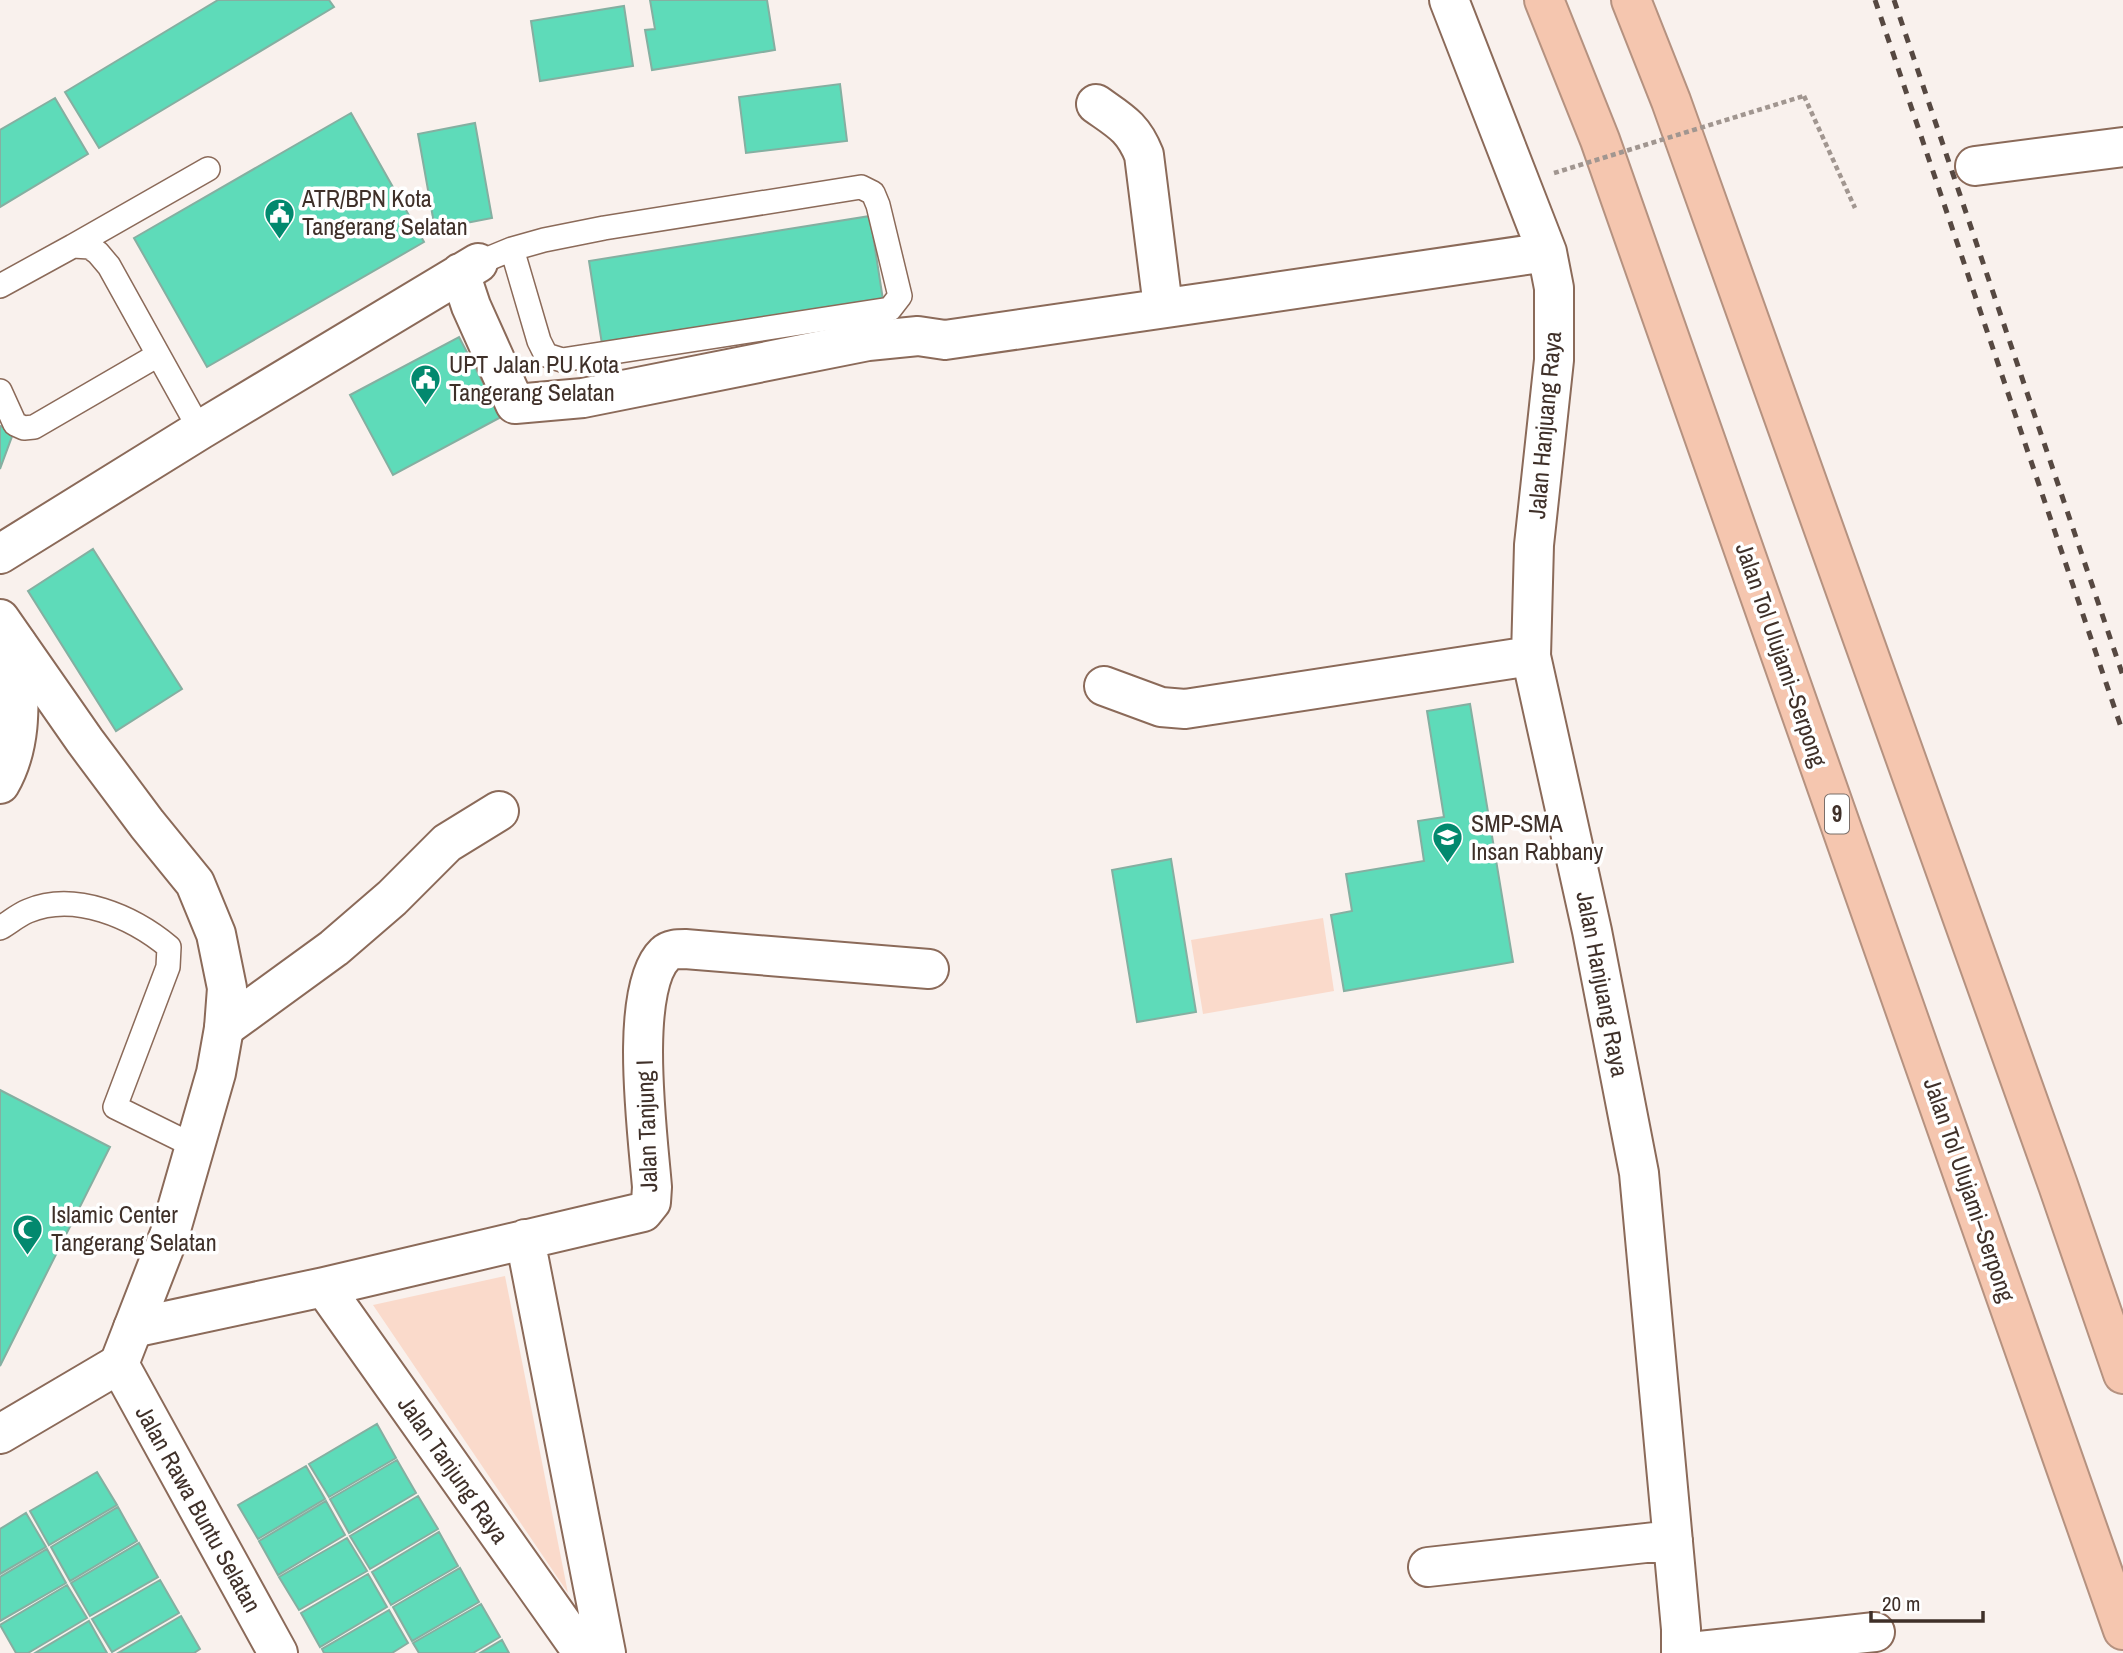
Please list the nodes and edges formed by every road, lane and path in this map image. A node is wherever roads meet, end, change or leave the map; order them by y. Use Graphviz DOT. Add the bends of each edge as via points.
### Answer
graph roads {
  1 [pos="1449,0"];
  2 [pos="1544,0"];
  3 [pos="1631,0"];
  4 [pos="1096,104"];
  5 [pos="2123,146"];
  6 [pos="1975,166"];
  7 [pos="208,169"];
  8 [pos="1554,173"];
  9 [pos="1855,208"];
  10 [pos="74,246"];
  11 [pos="1547,252"];
  12 [pos="483,261"];
  13 [pos="0,286"];
  14 [pos="1163,307"];
  15 [pos="158,355"];
  16 [pos="0,391"];
  17 [pos="200,430"];
  18 [pos="0,554"];
  19 [pos="8,631"];
  20 [pos="1531,656"];
  21 [pos="1104,686"];
  22 [pos="0,784"];
  23 [pos="499,811"];
  24 [pos="0,928"];
  25 [pos="929,969"];
  26 [pos="224,1028"];
  27 [pos="194,1146"];
  28 [pos="526,1240"];
  29 [pos="324,1287"];
  30 [pos="134,1328"];
  31 [pos="118,1364"];
  32 [pos="2123,1374"];
  33 [pos="0,1434"];
  34 [pos="1673,1540"];
  35 [pos="1428,1567"];
  36 [pos="2123,1630"];
  37 [pos="1875,1632"];
  38 [pos="278,1653"];
  39 [pos="583,1653"];
  40 [pos="606,1653"];
  41 [pos="1681,1653"];
  1 -- 11 [label="street, Jalan Hanjuang Raya"];
  2 -- 36 [label="highway, Jalan Tol Ulujami–Serpong / 9" via="1605,154"];
  3 -- 32 [label="highway" via="1690,153"];
  4 -- 14 [label="street" via="1130,129 1144,155"];
  5 -- 6 [label="street"];
  7 -- 10 [label="lane"];
  8 -- 9 [label="path, bridge" via="1804,96"];
  10 -- 13 [label="lane"];
  10 -- 15 [label="lane" via="90,247 109,266"];
  11 -- 14 [label="street"];
  11 -- 20 [label="street, Jalan Hanjuang Raya" via="1554,288 1554,360 1534,545"];
  12 -- 12 [label="lane" via="544,240 604,228 861,187 873,193 878,205 900,296 890,309 562,359 546,355"];
  12 -- 14 [label="street" via="471,306 515,404 583,398 868,341 945,340"];
  12 -- 17 [label="street"];
  15 -- 16 [label="lane" via="34,427 15,424"];
  15 -- 17 [label="lane"];
  17 -- 18 [label="street"];
  19 -- 22 [label="street" via="19,720 14,752"];
  19 -- 26 [label="street" via="85,741 195,883 216,934 227,988"];
  20 -- 21 [label="street" via="1185,709 1161,707"];
  20 -- 34 [label="street, Jalan Hanjuang Raya" via="1639,1172"];
  23 -- 26 [label="street" via="447,843 334,948"];
  24 -- 27 [label="lane" via="28,911 64,902 97,907 152,933 169,947 168,967 115,1107"];
  25 -- 28 [label="street, Jalan Tanjung I" via="685,949 666,953 649,984 646,1003 644,1076 651,1202 643,1212"];
  26 -- 27 [label="street"];
  27 -- 30 [label="street" via="170,1233"];
  28 -- 29 [label="street, Jalan Tanjung I"];
  28 -- 40 [label="street"];
  29 -- 30 [label="street, Jalan Tanjung I"];
  29 -- 39 [label="street, Jalan Tanjung Raya"];
  30 -- 31 [label="street"];
  31 -- 33 [label="street"];
  31 -- 38 [label="street, Jalan Rawa Buntu Selatan"];
  34 -- 35 [label="street"];
  34 -- 41 [label="street, Jalan Hanjuang Raya"];
  37 -- 41 [label="street"];
}
